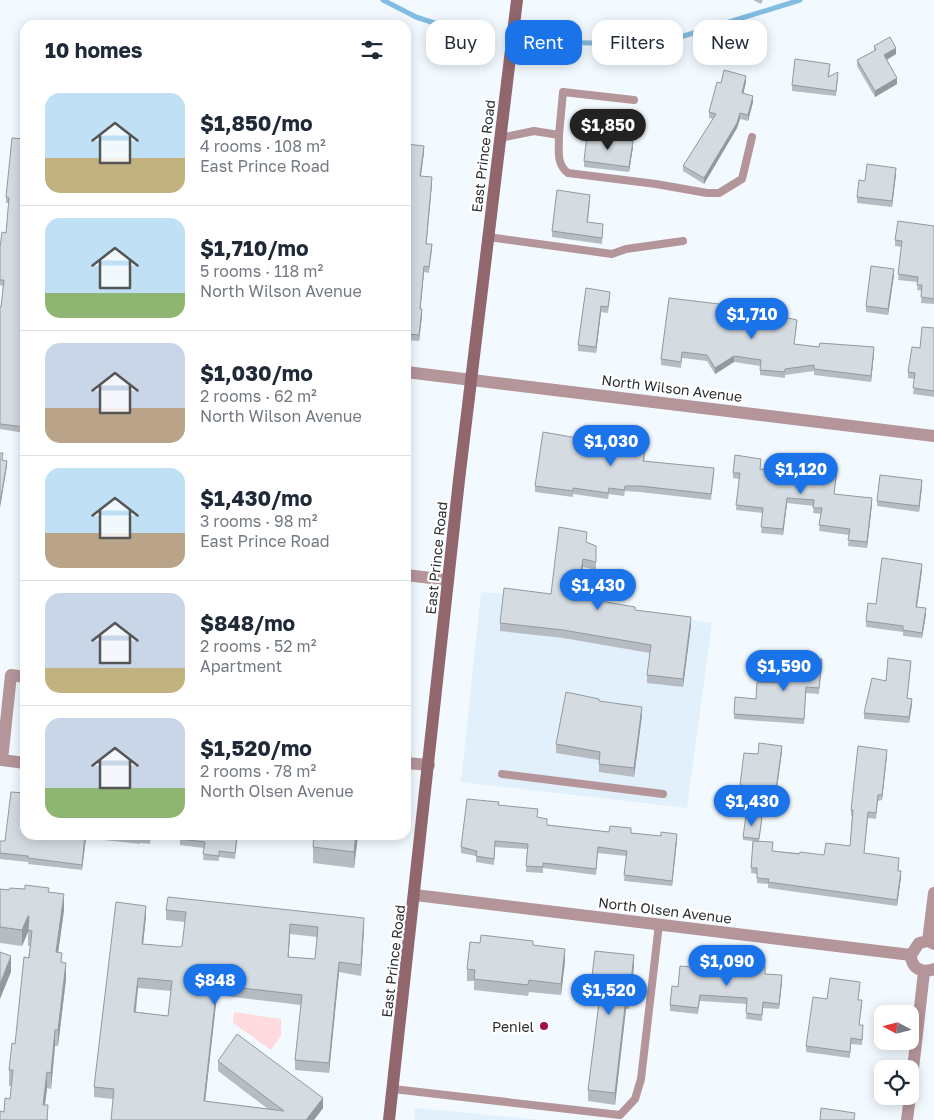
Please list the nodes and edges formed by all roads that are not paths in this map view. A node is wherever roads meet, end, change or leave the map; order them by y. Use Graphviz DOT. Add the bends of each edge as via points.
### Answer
graph roads {
  1 [pos="518,0"];
  2 [pos="634,100"];
  3 [pos="559,135"];
  4 [pos="752,137"];
  5 [pos="500,138"];
  6 [pos="488,237"];
  7 [pos="683,241"];
  8 [pos="411,372"];
  9 [pos="472,378"];
  10 [pos="934,436"];
  11 [pos="411,576"];
  12 [pos="448,580"];
  13 [pos="20,676"];
  14 [pos="20,762"];
  15 [pos="411,763"];
  16 [pos="429,765"];
  17 [pos="502,774"];
  18 [pos="663,794"];
  19 [pos="934,893"];
  20 [pos="415,894"];
  21 [pos="659,924"];
  22 [pos="931,942"];
  23 [pos="910,955"];
  24 [pos="929,970"];
  25 [pos="915,1060"];
  26 [pos="393,1089"];
  27 [pos="909,1105"];
  28 [pos="389,1120"];
  29 [pos="907,1120"];
  1 -- 5 [label="main road, East Prince Road"];
  2 -- 3 [label="lane" via="563,92"];
  3 -- 4 [label="lane" via="559,159 568,173 707,193 719,192 742,179"];
  3 -- 5 [label="lane" via="534,131"];
  5 -- 6 [label="main road, East Prince Road"];
  6 -- 7 [label="lane" via="612,254"];
  6 -- 9 [label="main road, East Prince Road"];
  8 -- 9 [label="street, North Wilson Avenue"];
  9 -- 10 [label="street, North Wilson Avenue"];
  9 -- 12 [label="main road, East Prince Road"];
  11 -- 12 [label="street"];
  12 -- 16 [label="main road, East Prince Road"];
  13 -- 14 [label="street" via="12,675 2,760"];
  15 -- 16 [label="street"];
  16 -- 20 [label="main road, East Prince Road"];
  17 -- 18 [label="lane"];
  19 -- 22 [label="street"];
  20 -- 21 [label="street, North Olsen Avenue"];
  20 -- 26 [label="main road, East Prince Road"];
  21 -- 23 [label="street, North Olsen Avenue"];
  21 -- 26 [label="lane" via="641,1079 635,1099 620,1114"];
  22 -- 23 [label="street" via="914,946"];
  23 -- 24 [label="street" via="916,968"];
  24 -- 25 [label="street"];
  26 -- 28 [label="main road, East Prince Road"];
  27 -- 29 [label="street"];
}
